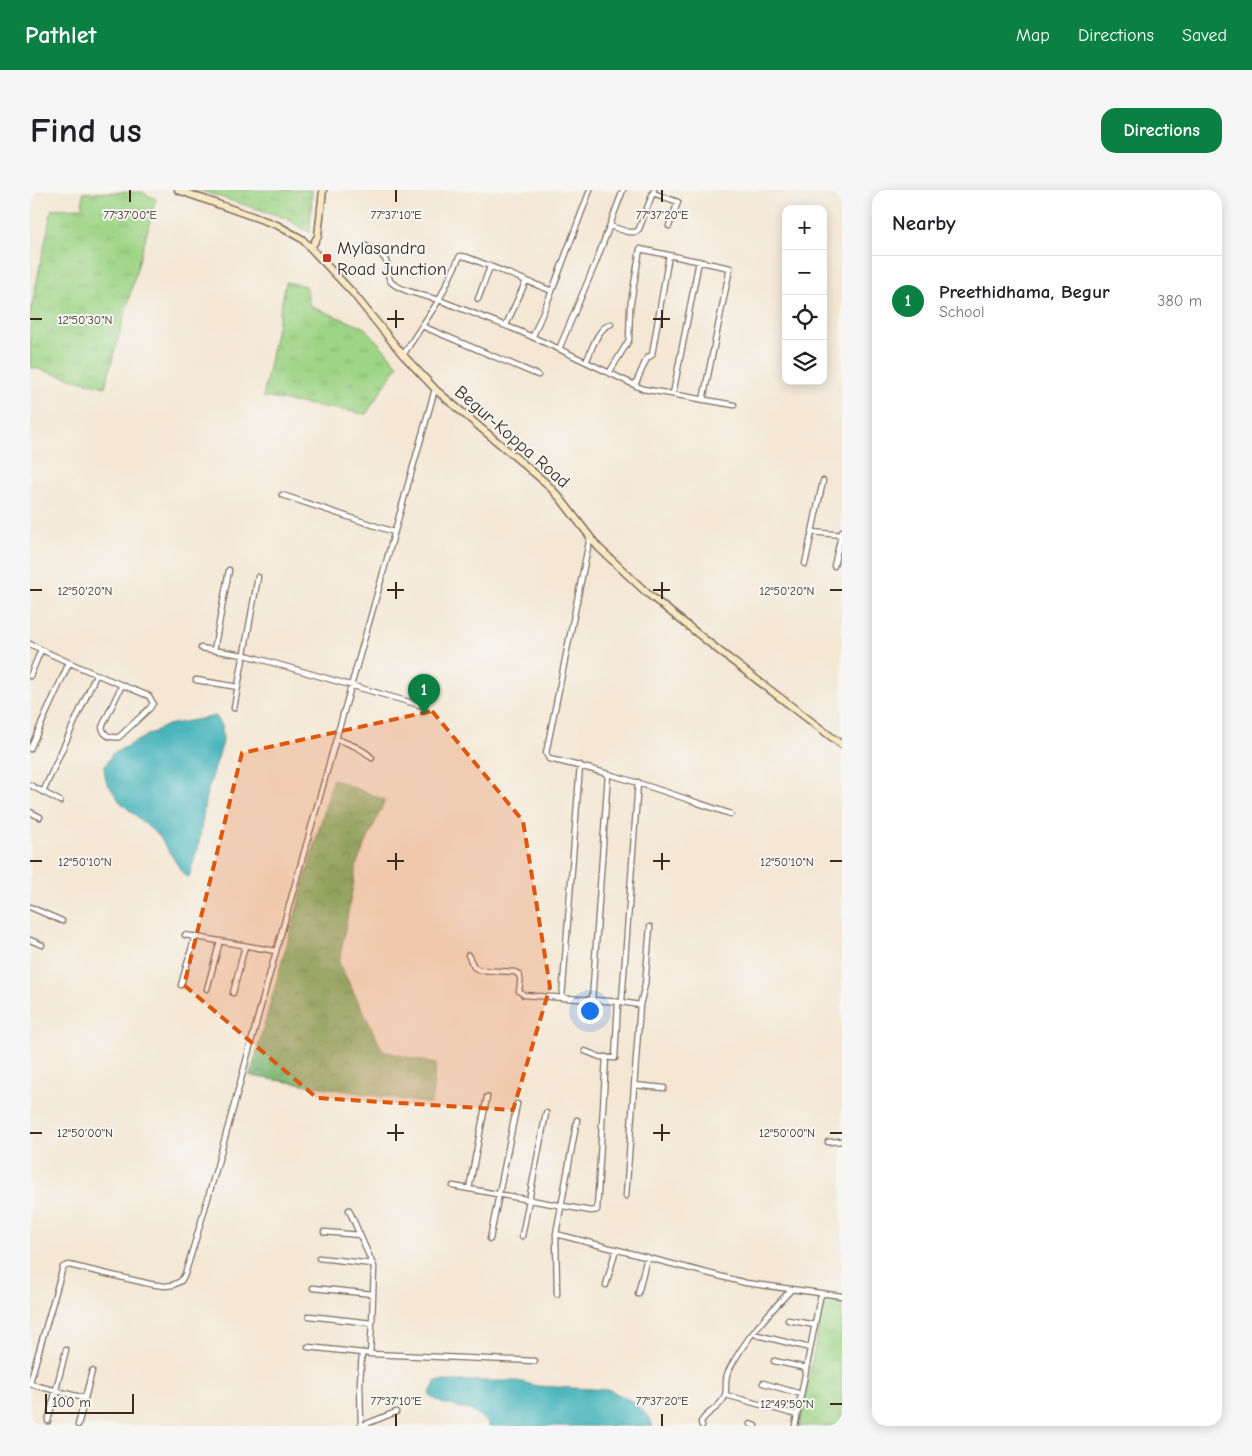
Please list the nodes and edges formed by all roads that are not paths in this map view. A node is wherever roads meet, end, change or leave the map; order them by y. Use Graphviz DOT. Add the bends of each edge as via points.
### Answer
graph roads {
  1 [pos="178,190"];
  2 [pos="323,190"];
  3 [pos="590,190"];
  4 [pos="623,190"];
  5 [pos="654,191"];
  6 [pos="610,226"];
  7 [pos="669,226"];
  8 [pos="366,246"];
  9 [pos="311,248"];
  10 [pos="669,255"];
  11 [pos="699,261"];
  12 [pos="490,267"];
  13 [pos="526,281"];
  14 [pos="552,291"];
  15 [pos="478,299"];
  16 [pos="439,300"];
  17 [pos="611,324"];
  18 [pos="506,325"];
  19 [pos="422,326"];
  20 [pos="533,336"];
  21 [pos="559,349"];
  22 [pos="403,355"];
  23 [pos="586,362"];
  24 [pos="609,372"];
  25 [pos="538,375"];
  26 [pos="635,385"];
  27 [pos="435,389"];
  28 [pos="673,394"];
  29 [pos="703,400"];
  30 [pos="734,405"];
  31 [pos="823,481"];
  32 [pos="282,495"];
  33 [pos="394,532"];
  34 [pos="812,532"];
  35 [pos="842,534"];
  36 [pos="590,537"];
  37 [pos="805,564"];
  38 [pos="834,566"];
  39 [pos="228,570"];
  40 [pos="258,577"];
  41 [pos="30,644"];
  42 [pos="201,648"];
  43 [pos="42,650"];
  44 [pos="214,650"];
  45 [pos="244,655"];
  46 [pos="69,663"];
  47 [pos="96,675"];
  48 [pos="30,676"];
  49 [pos="196,680"];
  50 [pos="122,685"];
  51 [pos="350,686"];
  52 [pos="238,687"];
  53 [pos="424,706"];
  54 [pos="234,708"];
  55 [pos="336,739"];
  56 [pos="842,746"];
  57 [pos="30,749"];
  58 [pos="372,758"];
  59 [pos="580,765"];
  60 [pos="608,774"];
  61 [pos="638,782"];
  62 [pos="30,785"];
  63 [pos="43,792"];
  64 [pos="60,801"];
  65 [pos="30,812"];
  66 [pos="731,814"];
  67 [pos="40,817"];
  68 [pos="30,906"];
  69 [pos="62,921"];
  70 [pos="650,927"];
  71 [pos="185,935"];
  72 [pos="195,936"];
  73 [pos="30,940"];
  74 [pos="220,941"];
  75 [pos="42,945"];
  76 [pos="245,946"];
  77 [pos="276,951"];
  78 [pos="468,955"];
  79 [pos="182,985"];
  80 [pos="207,990"];
  81 [pos="233,993"];
  82 [pos="562,998"];
  83 [pos="592,1001"];
  84 [pos="620,1003"];
  85 [pos="640,1005"];
  86 [pos="585,1051"];
  87 [pos="606,1057"];
  88 [pos="634,1085"];
  89 [pos="664,1088"];
  90 [pos="487,1097"];
  91 [pos="517,1104"];
  92 [pos="546,1113"];
  93 [pos="577,1120"];
  94 [pos="842,1141"];
  95 [pos="828,1142"];
  96 [pos="453,1186"];
  97 [pos="469,1189"];
  98 [pos="500,1194"];
  99 [pos="626,1196"];
  100 [pos="529,1200"];
  101 [pos="561,1206"];
  102 [pos="349,1210"];
  103 [pos="324,1232"];
  104 [pos="556,1234"];
  105 [pos="360,1235"];
  106 [pos="522,1236"];
  107 [pos="490,1239"];
  108 [pos="616,1249"];
  109 [pos="647,1257"];
  110 [pos="319,1258"];
  111 [pos="373,1264"];
  112 [pos="606,1285"];
  113 [pos="313,1288"];
  114 [pos="791,1290"];
  115 [pos="373,1294"];
  116 [pos="557,1294"];
  117 [pos="638,1294"];
  118 [pos="822,1294"];
  119 [pos="842,1296"];
  120 [pos="309,1316"];
  121 [pos="788,1320"];
  122 [pos="372,1323"];
  123 [pos="815,1325"];
  124 [pos="757,1335"];
  125 [pos="308,1347"];
  126 [pos="810,1348"];
  127 [pos="66,1350"];
  128 [pos="362,1353"];
  129 [pos="370,1354"];
  130 [pos="535,1361"];
  131 [pos="774,1361"];
  132 [pos="806,1368"];
  133 [pos="92,1371"];
  134 [pos="30,1383"];
  135 [pos="763,1383"];
  136 [pos="56,1390"];
  137 [pos="801,1394"];
  138 [pos="726,1395"];
  139 [pos="84,1398"];
  140 [pos="396,1412"];
  141 [pos="797,1415"];
  142 [pos="48,1421"];
  143 [pos="78,1425"];
  144 [pos="702,1426"];
  145 [pos="795,1426"];
  1 -- 9 [label="main road, Begur-Koppa Road" via="277,225"];
  2 -- 9 [label="main road" via="318,236"];
  3 -- 14 [label="street"];
  4 -- 6 [label="street"];
  5 -- 6 [label="street" via="640,229 628,232"];
  5 -- 7 [label="street" via="678,202"];
  6 -- 21 [label="street"];
  8 -- 16 [label="street" via="385,260 392,283"];
  9 -- 22 [label="main road, Begur-Koppa Road"];
  10 -- 11 [label="street"];
  10 -- 24 [label="street" via="640,249 630,308 630,340"];
  10 -- 26 [label="street" via="652,355 647,358"];
  11 -- 28 [label="street"];
  11 -- 29 [label="street" via="730,268"];
  12 -- 13 [label="street"];
  12 -- 15 [label="street"];
  12 -- 16 [label="street" via="460,256"];
  13 -- 14 [label="street"];
  13 -- 18 [label="street"];
  14 -- 20 [label="street"];
  16 -- 18 [label="street"];
  16 -- 19 [label="street"];
  17 -- 23 [label="street" via="600,332"];
  18 -- 20 [label="street"];
  19 -- 22 [label="street"];
  19 -- 25 [label="street"];
  20 -- 21 [label="street"];
  21 -- 23 [label="street"];
  22 -- 27 [label="main road, Begur-Koppa Road"];
  23 -- 24 [label="street"];
  24 -- 26 [label="street"];
  26 -- 28 [label="street"];
  27 -- 33 [label="street"];
  27 -- 36 [label="main road, Begur-Koppa Road" via="546,483"];
  28 -- 29 [label="street"];
  29 -- 30 [label="street"];
  31 -- 34 [label="street"];
  32 -- 33 [label="street"];
  33 -- 51 [label="street"];
  34 -- 35 [label="street"];
  34 -- 37 [label="street"];
  35 -- 38 [label="street"];
  36 -- 56 [label="main road, Begur-Koppa Road" via="646,592"];
  36 -- 59 [label="street" via="546,753 549,759"];
  39 -- 44 [label="street"];
  40 -- 45 [label="street"];
  41 -- 43 [label="street"];
  42 -- 44 [label="street"];
  43 -- 46 [label="street"];
  43 -- 48 [label="street"];
  44 -- 45 [label="street"];
  45 -- 51 [label="street"];
  45 -- 52 [label="street"];
  46 -- 47 [label="street"];
  46 -- 57 [label="street"];
  47 -- 50 [label="street"];
  47 -- 63 [label="street"];
  49 -- 52 [label="street"];
  50 -- 50 [label="street" via="149,696 153,703 113,738 107,736 102,727"];
  51 -- 53 [label="street"];
  51 -- 55 [label="street"];
  52 -- 54 [label="street"];
  55 -- 58 [label="street" via="355,746"];
  55 -- 77 [label="street"];
  59 -- 60 [label="street"];
  59 -- 82 [label="street"];
  60 -- 61 [label="street"];
  60 -- 83 [label="street"];
  61 -- 66 [label="street"];
  61 -- 84 [label="street"];
  62 -- 63 [label="street"];
  63 -- 64 [label="street"];
  65 -- 67 [label="street"];
  68 -- 69 [label="street"];
  70 -- 85 [label="street"];
  71 -- 72 [label="street"];
  72 -- 74 [label="street"];
  72 -- 79 [label="street"];
  73 -- 75 [label="street"];
  74 -- 76 [label="street"];
  74 -- 80 [label="street"];
  76 -- 77 [label="street"];
  76 -- 81 [label="street"];
  77 -- 134 [label="street" via="185,1274 173,1285 165,1286 65,1265"];
  78 -- 82 [label="street" via="479,970 518,974 521,978 519,991 524,995"];
  82 -- 83 [label="street"];
  83 -- 84 [label="street"];
  84 -- 85 [label="street"];
  84 -- 87 [label="street" via="615,1058"];
  85 -- 88 [label="street"];
  86 -- 87 [label="street"];
  87 -- 101 [label="street" via="597,1210"];
  88 -- 89 [label="street"];
  88 -- 99 [label="street"];
  90 -- 97 [label="street"];
  91 -- 98 [label="street"];
  92 -- 100 [label="street"];
  93 -- 101 [label="street"];
  94 -- 95 [label="street"];
  96 -- 97 [label="street"];
  97 -- 98 [label="street"];
  98 -- 100 [label="street"];
  98 -- 107 [label="street"];
  100 -- 101 [label="street"];
  100 -- 106 [label="street"];
  101 -- 104 [label="street"];
  102 -- 105 [label="street"];
  103 -- 105 [label="street"];
  104 -- 108 [label="street"];
  104 -- 116 [label="street"];
  105 -- 111 [label="street"];
  108 -- 109 [label="street"];
  108 -- 112 [label="street"];
  109 -- 114 [label="street" via="746,1283"];
  109 -- 117 [label="street"];
  110 -- 111 [label="street"];
  111 -- 115 [label="street"];
  113 -- 115 [label="street"];
  114 -- 118 [label="street"];
  114 -- 138 [label="street" via="758,1325 736,1357 727,1375"];
  115 -- 122 [label="street"];
  118 -- 119 [label="street"];
  118 -- 123 [label="street"];
  120 -- 122 [label="street"];
  121 -- 123 [label="street"];
  122 -- 129 [label="street"];
  123 -- 126 [label="street"];
  124 -- 126 [label="street"];
  125 -- 128 [label="street"];
  126 -- 132 [label="street"];
  127 -- 136 [label="street"];
  128 -- 129 [label="street"];
  128 -- 140 [label="street" via="361,1426"];
  129 -- 130 [label="street"];
  131 -- 132 [label="street"];
  132 -- 137 [label="street"];
  133 -- 139 [label="street"];
  134 -- 136 [label="street"];
  135 -- 137 [label="street"];
  136 -- 139 [label="street"];
  136 -- 142 [label="street"];
  137 -- 141 [label="street"];
  138 -- 141 [label="street"];
  138 -- 144 [label="street" via="719,1406 705,1415"];
  139 -- 143 [label="street"];
  141 -- 145 [label="street"];
}
